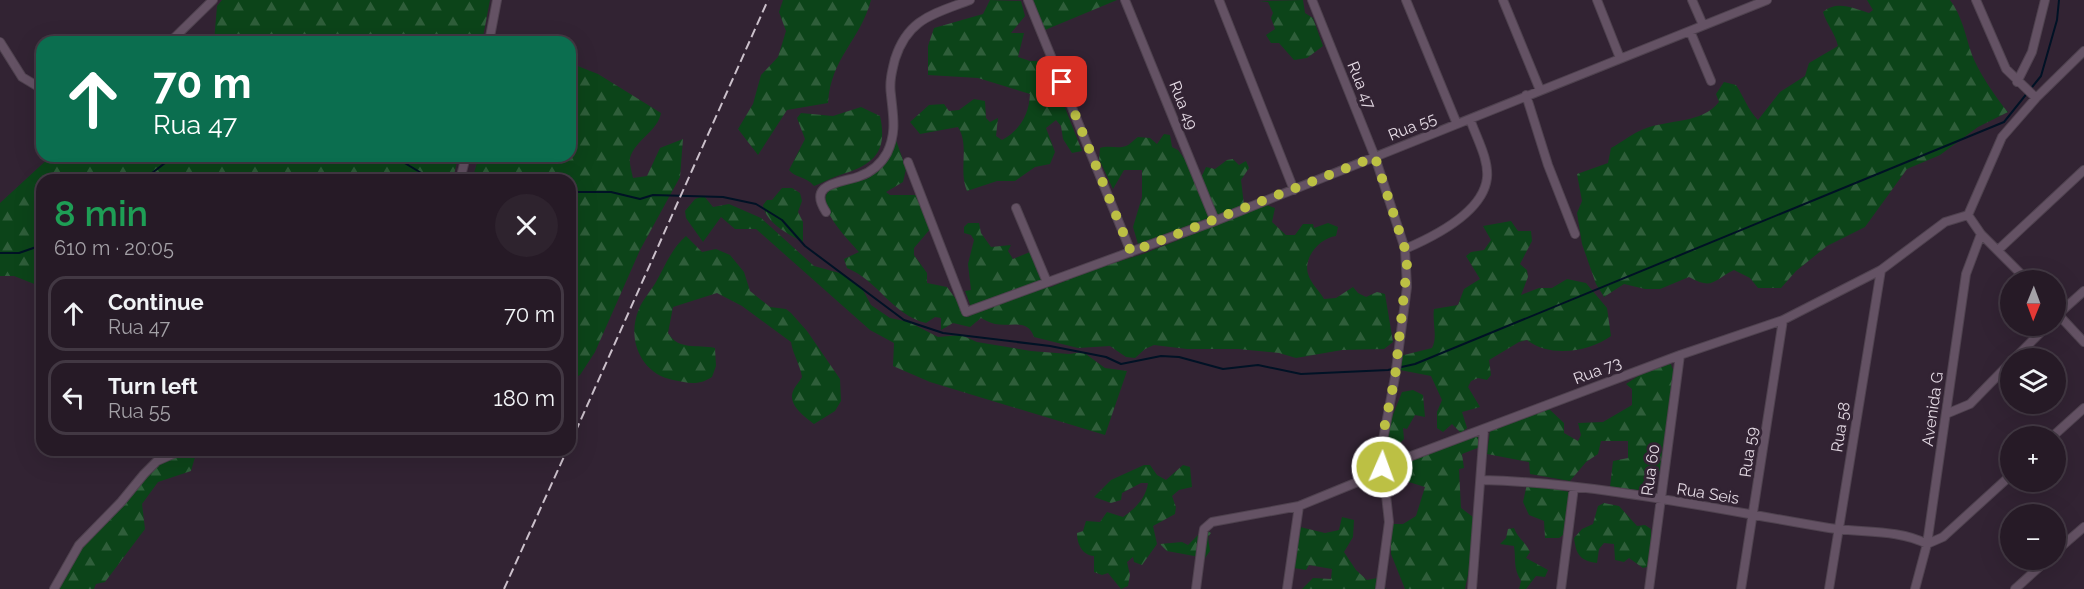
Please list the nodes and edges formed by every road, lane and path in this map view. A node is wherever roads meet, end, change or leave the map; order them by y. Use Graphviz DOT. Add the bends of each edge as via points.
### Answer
graph roads {
  1 [pos="213,0"];
  2 [pos="497,0"];
  3 [pos="970,0"];
  4 [pos="1028,0"];
  5 [pos="1125,0"];
  6 [pos="1219,0"];
  7 [pos="1312,0"];
  8 [pos="1406,0"];
  9 [pos="1503,0"];
  10 [pos="1597,0"];
  11 [pos="1692,0"];
  12 [pos="1767,0"];
  13 [pos="1976,0"];
  14 [pos="2045,0"];
  15 [pos="1703,26"];
  16 [pos="1690,31"];
  17 [pos="176,36"];
  18 [pos="490,36"];
  19 [pos="0,42"];
  20 [pos="2084,51"];
  21 [pos="1620,58"];
  22 [pos="1711,81"];
  23 [pos="2019,84"];
  24 [pos="36,86"];
  25 [pos="1540,90"];
  26 [pos="2033,95"];
  27 [pos="1526,96"];
  28 [pos="1470,119"];
  29 [pos="1457,124"];
  30 [pos="1375,157"];
  31 [pos="908,162"];
  32 [pos="2084,170"];
  33 [pos="1294,189"];
  34 [pos="1016,208"];
  35 [pos="826,212"];
  36 [pos="1968,215"];
  37 [pos="1215,221"];
  38 [pos="1575,234"];
  39 [pos="1981,234"];
  40 [pos="1405,249"];
  41 [pos="1998,250"];
  42 [pos="1131,252"];
  43 [pos="1881,270"];
  44 [pos="2017,270"];
  45 [pos="1047,282"];
  46 [pos="2084,291"];
  47 [pos="2066,306"];
  48 [pos="1783,320"];
  49 [pos="2066,324"];
  50 [pos="2037,336"];
  51 [pos="2084,342"];
  52 [pos="2025,348"];
  53 [pos="1680,355"];
  54 [pos="2000,374"];
  55 [pos="2084,408"];
  56 [pos="1946,414"];
  57 [pos="2064,426"];
  58 [pos="1484,429"];
  59 [pos="169,456"];
  60 [pos="1382,467"];
  61 [pos="1482,480"];
  62 [pos="2000,485"];
  63 [pos="1574,487"];
  64 [pos="1661,500"];
  65 [pos="1299,506"];
  66 [pos="1754,515"];
  67 [pos="2084,527"];
  68 [pos="1839,529"];
  69 [pos="2066,543"];
  70 [pos="1927,544"];
  71 [pos="2036,570"];
  72 [pos="54,589"];
  73 [pos="1196,589"];
  74 [pos="1287,589"];
  75 [pos="1380,589"];
  76 [pos="1472,589"];
  77 [pos="1561,589"];
  78 [pos="1649,589"];
  79 [pos="1741,589"];
  80 [pos="1829,589"];
  81 [pos="1915,589"];
  82 [pos="2015,589"];
  1 -- 17 [label="street"];
  2 -- 18 [label="street"];
  3 -- 35 [label="street" via="909,29 891,72 895,122 887,153 872,170 826,187 820,196"];
  4 -- 42 [label="street"];
  5 -- 37 [label="street, Rua 49"];
  6 -- 33 [label="street"];
  7 -- 30 [label="street, Rua 47"];
  8 -- 29 [label="street"];
  9 -- 25 [label="street"];
  10 -- 21 [label="street"];
  11 -- 15 [label="street"];
  12 -- 15 [label="street, Rua 55"];
  13 -- 23 [label="street" via="2006,69"];
  14 -- 23 [label="street"];
  15 -- 16 [label="street, Rua 55"];
  16 -- 21 [label="street, Rua 55"];
  16 -- 22 [label="street"];
  19 -- 24 [label="street" via="22,76"];
  20 -- 26 [label="street"];
  21 -- 25 [label="street, Rua 55"];
  23 -- 26 [label="street"];
  25 -- 27 [label="street, Rua 55"];
  26 -- 36 [label="street" via="2002,137"];
  27 -- 28 [label="street, Rua 55"];
  27 -- 38 [label="street"];
  28 -- 29 [label="street, Rua 55"];
  28 -- 40 [label="street" via="1486,164 1487,179 1482,192 1467,213 1450,226"];
  29 -- 30 [label="street, Rua 55"];
  30 -- 33 [label="street, Rua 55"];
  30 -- 40 [label="street, Rua 47"];
  31 -- 45 [label="street, Rua 55" via="966,312"];
  32 -- 41 [label="street"];
  33 -- 37 [label="street, Rua 55"];
  34 -- 45 [label="street"];
  36 -- 39 [label="street"];
  36 -- 43 [label="street, Rua 73" via="1945,222"];
  37 -- 42 [label="street, Rua 55"];
  39 -- 41 [label="street"];
  39 -- 56 [label="street, Avenida G" via="1966,274"];
  40 -- 60 [label="street, Rua 47" via="1407,287 1383,434"];
  41 -- 44 [label="street"];
  42 -- 45 [label="street, Rua 55"];
  43 -- 48 [label="street, Rua 73"];
  43 -- 68 [label="street, Rua 58"];
  46 -- 47 [label="street"];
  48 -- 53 [label="street, Rua 73"];
  48 -- 66 [label="street, Rua 59"];
  49 -- 51 [label="street"];
  50 -- 52 [label="street"];
  53 -- 58 [label="street, Rua 73"];
  53 -- 64 [label="street, Rua 60"];
  54 -- 56 [label="street" via="1970,405"];
  55 -- 57 [label="street"];
  56 -- 70 [label="street, Avenida G"];
  58 -- 60 [label="street, Rua 73"];
  58 -- 61 [label="street"];
  59 -- 72 [label="street" via="144,474 79,545"];
  60 -- 65 [label="street, Rua 73" via="1360,481"];
  60 -- 75 [label="street, Rua 47" via="1389,522"];
  61 -- 63 [label="street, Rua Seis"];
  61 -- 76 [label="street"];
  62 -- 70 [label="street" via="1942,537"];
  63 -- 64 [label="street, Rua Seis"];
  63 -- 77 [label="street"];
  64 -- 66 [label="street, Rua Seis"];
  64 -- 78 [label="street, Rua 60"];
  65 -- 73 [label="street, Rua 73" via="1208,525 1203,535"];
  65 -- 74 [label="street"];
  66 -- 68 [label="street, Rua Seis"];
  66 -- 79 [label="street, Rua 59"];
  67 -- 69 [label="street"];
  68 -- 70 [label="street, Rua Seis" via="1915,537"];
  68 -- 80 [label="street, Rua 58"];
  70 -- 81 [label="street, Avenida G"];
  71 -- 82 [label="street"];
}
